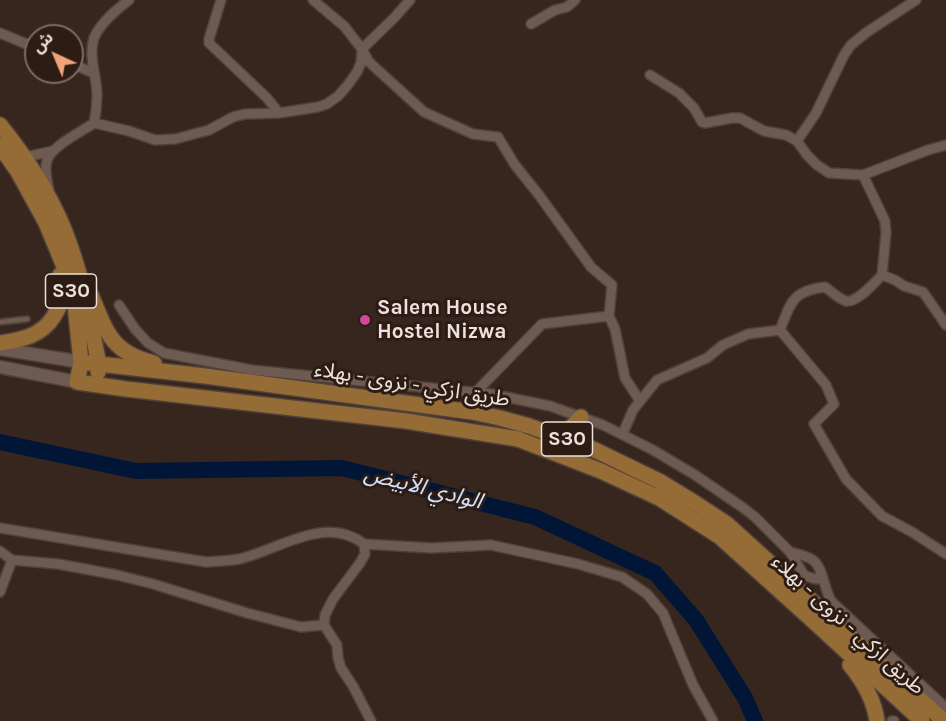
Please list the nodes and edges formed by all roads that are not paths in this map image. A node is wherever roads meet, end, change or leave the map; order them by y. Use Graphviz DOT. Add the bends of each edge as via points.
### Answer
graph roads {
  1 [pos="129,0"];
  2 [pos="221,0"];
  3 [pos="313,0"];
  4 [pos="410,0"];
  5 [pos="575,0"];
  6 [pos="916,0"];
  7 [pos="531,24"];
  8 [pos="0,33"];
  9 [pos="24,43"];
  10 [pos="362,49"];
  11 [pos="84,69"];
  12 [pos="94,73"];
  13 [pos="650,75"];
  14 [pos="279,113"];
  15 [pos="94,123"];
  16 [pos="0,125"];
  17 [pos="796,141"];
  18 [pos="946,145"];
  19 [pos="0,146"];
  20 [pos="53,151"];
  21 [pos="25,157"];
  22 [pos="863,175"];
  23 [pos="51,202"];
  24 [pos="46,223"];
  25 [pos="71,248"];
  26 [pos="882,275"];
  27 [pos="119,305"];
  28 [pos="609,316"];
  29 [pos="27,319"];
  30 [pos="0,322"];
  31 [pos="946,325"];
  32 [pos="780,330"];
  33 [pos="0,343"];
  34 [pos="0,349"];
  35 [pos="81,362"];
  36 [pos="99,364"];
  37 [pos="0,367"];
  38 [pos="205,376"];
  39 [pos="77,382"];
  40 [pos="97,385"];
  41 [pos="476,392"];
  42 [pos="640,401"];
  43 [pos="581,417"];
  44 [pos="623,433"];
  45 [pos="562,437"];
  46 [pos="0,528"];
  47 [pos="364,544"];
  48 [pos="0,551"];
  49 [pos="790,552"];
  50 [pos="946,554"];
  51 [pos="12,561"];
  52 [pos="821,575"];
  53 [pos="0,591"];
  54 [pos="811,619"];
  55 [pos="324,625"];
  56 [pos="946,708"];
  57 [pos="371,721"];
  58 [pos="713,721"];
  59 [pos="877,721"];
  60 [pos="922,721"];
  61 [pos="944,721"];
  1 -- 12 [label="street" via="115,10 94,39"];
  2 -- 14 [label="street" via="209,43"];
  3 -- 10 [label="street" via="337,19"];
  4 -- 10 [label="street"];
  5 -- 7 [label="street"];
  6 -- 17 [label="street" via="851,45 816,113"];
  8 -- 9 [label="street"];
  10 -- 14 [label="street" via="357,72 338,96 318,107"];
  10 -- 28 [label="street" via="369,62 424,112 473,134 498,138 591,267 612,285"];
  11 -- 12 [label="street"];
  12 -- 15 [label="street"];
  13 -- 17 [label="street" via="679,93 702,122 740,118"];
  14 -- 15 [label="street" via="245,114 175,139 155,140"];
  15 -- 20 [label="street"];
  16 -- 21 [label="main road, S30"];
  17 -- 22 [label="street" via="829,173"];
  18 -- 22 [label="street"];
  19 -- 24 [label="main road, S30"];
  20 -- 21 [label="street"];
  20 -- 23 [label="street" via="45,167"];
  21 -- 23 [label="main road, S30"];
  22 -- 26 [label="street" via="885,221"];
  23 -- 25 [label="main road, S30"];
  24 -- 33 [label="main road" via="59,264 60,306 36,334"];
  24 -- 35 [label="main road, S30" via="75,305"];
  25 -- 36 [label="main road, S30"];
  25 -- 38 [label="main road" via="107,334 119,348 137,359"];
  26 -- 31 [label="street" via="923,292"];
  26 -- 32 [label="street" via="857,298 848,301 825,287 807,289 791,302"];
  27 -- 41 [label="street" via="148,343 164,352 252,370"];
  28 -- 41 [label="street" via="542,324"];
  28 -- 42 [label="street" via="625,378"];
  29 -- 30 [label="lane"];
  32 -- 42 [label="street" via="748,334 723,345 707,358 657,380"];
  32 -- 50 [label="street" via="826,384 834,404 814,424 846,479 882,516"];
  34 -- 35 [label="street"];
  35 -- 36 [label="main road, طريق ازكي - نزوى - بهلاء / S30"];
  35 -- 39 [label="main road, S30"];
  36 -- 38 [label="main road, طريق ازكي - نزوى - بهلاء / S30"];
  36 -- 40 [label="main road, S30"];
  37 -- 39 [label="street"];
  38 -- 45 [label="main road, طريق ازكي - نزوى - بهلاء / S30" via="472,412"];
  39 -- 40 [label="main road, طريق ازكي - نزوى - بهلاء / S30"];
  40 -- 54 [label="main road, طريق ازكي - نزوى - بهلاء / S30" via="406,421 518,439 601,471 689,516 720,537"];
  41 -- 43 [label="street" via="550,406"];
  42 -- 44 [label="street"];
  43 -- 44 [label="street"];
  43 -- 45 [label="main road"];
  44 -- 49 [label="street" via="742,507"];
  45 -- 61 [label="main road, طريق ازكي - نزوى - بهلاء / S30" via="659,481 727,524"];
  46 -- 47 [label="street" via="206,562 239,559 327,532 345,533"];
  47 -- 55 [label="street" via="360,563 333,599"];
  47 -- 58 [label="street" via="431,548 491,545 622,577 647,594 663,613 693,686"];
  48 -- 51 [label="street"];
  49 -- 52 [label="street" via="811,559"];
  49 -- 52 [label="street" via="804,575 817,579"];
  51 -- 53 [label="street"];
  51 -- 55 [label="street" via="58,564 153,584 301,627"];
  52 -- 56 [label="street" via="832,602"];
  54 -- 59 [label="main road" via="861,678 873,701"];
  54 -- 60 [label="main road, طريق ازكي - نزوى - بهلاء / S30"];
  55 -- 57 [label="street" via="337,645 341,668"];
}
